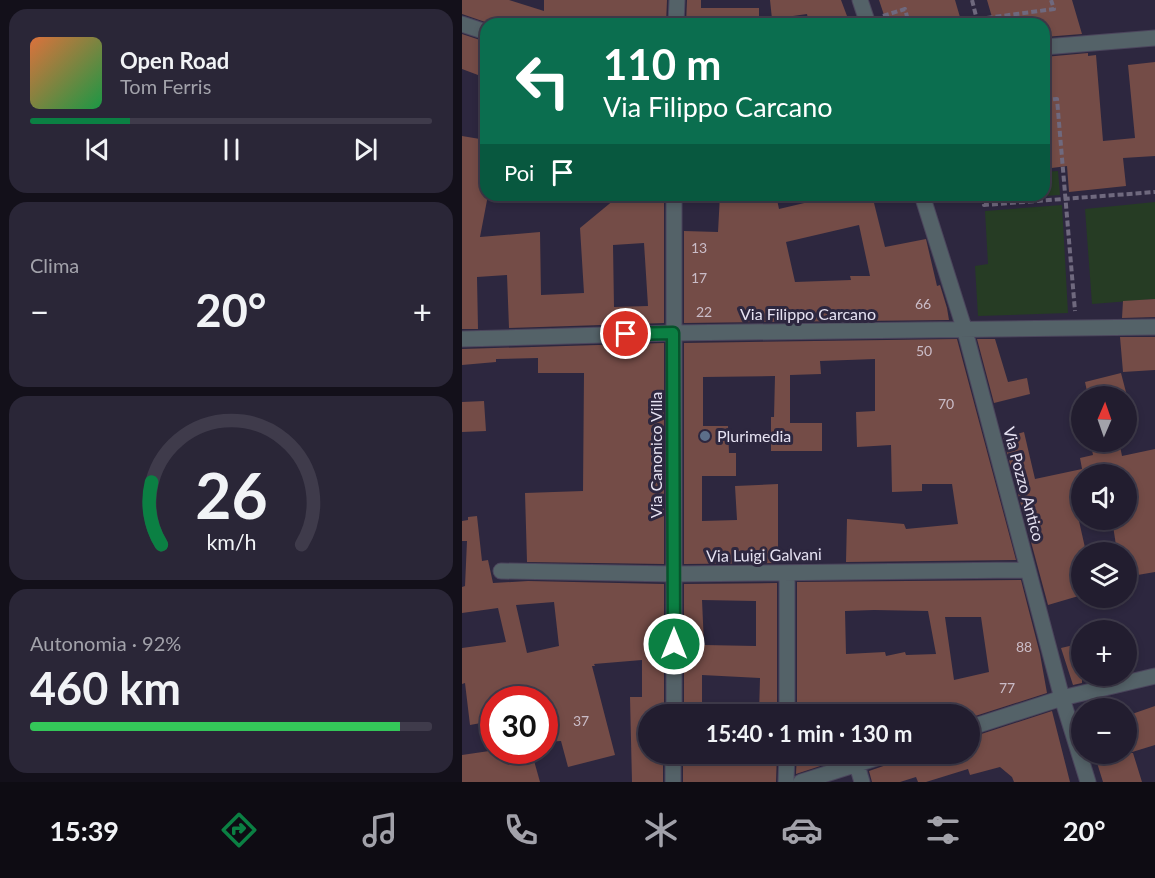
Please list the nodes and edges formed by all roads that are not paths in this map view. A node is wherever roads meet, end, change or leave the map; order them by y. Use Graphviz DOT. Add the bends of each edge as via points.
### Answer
graph roads {
  1 [pos="676,0"];
  2 [pos="860,0"];
  3 [pos="676,18"];
  4 [pos="866,18"];
  5 [pos="462,24"];
  6 [pos="480,30"];
  7 [pos="1155,38"];
  8 [pos="1050,47"];
  9 [pos="674,201"];
  10 [pos="924,201"];
  11 [pos="1155,327"];
  12 [pos="966,330"];
  13 [pos="673,333"];
  14 [pos="462,339"];
  15 [pos="1028,570"];
  16 [pos="501,571"];
  17 [pos="788,573"];
  18 [pos="674,574"];
  19 [pos="1155,676"];
  20 [pos="1062,698"];
  21 [pos="674,704"];
  22 [pos="787,704"];
  23 [pos="980,724"];
  24 [pos="673,764"];
  25 [pos="787,764"];
  26 [pos="859,764"];
  27 [pos="856,765"];
  28 [pos="673,782"];
  29 [pos="786,782"];
  30 [pos="801,782"];
  31 [pos="862,782"];
  32 [pos="1088,782"];
  1 -- 3 [label="street"];
  2 -- 4 [label="street"];
  5 -- 6 [label="street"];
  7 -- 8 [label="street"];
  9 -- 13 [label="street, Via Canonico Villa"];
  10 -- 12 [label="street, Via Pozzo Antico"];
  11 -- 12 [label="street, Via Filippo Carcano"];
  12 -- 13 [label="street, Via Filippo Carcano"];
  12 -- 15 [label="street, Via Pozzo Antico"];
  13 -- 14 [label="street, Via Filippo Carcano"];
  13 -- 18 [label="street, Via Canonico Villa"];
  15 -- 17 [label="street, Via Luigi Galvani"];
  15 -- 20 [label="street, Via Pozzo Antico"];
  16 -- 18 [label="street, Via Luigi Galvani"];
  17 -- 18 [label="street, Via Luigi Galvani"];
  17 -- 22 [label="street"];
  18 -- 21 [label="street, Via Canonico Villa"];
  19 -- 20 [label="street"];
  20 -- 23 [label="street"];
  20 -- 32 [label="street, Via Pozzo Antico"];
  24 -- 28 [label="street"];
  25 -- 29 [label="street"];
  26 -- 27 [label="street"];
  27 -- 30 [label="street"];
  27 -- 31 [label="street"];
}
